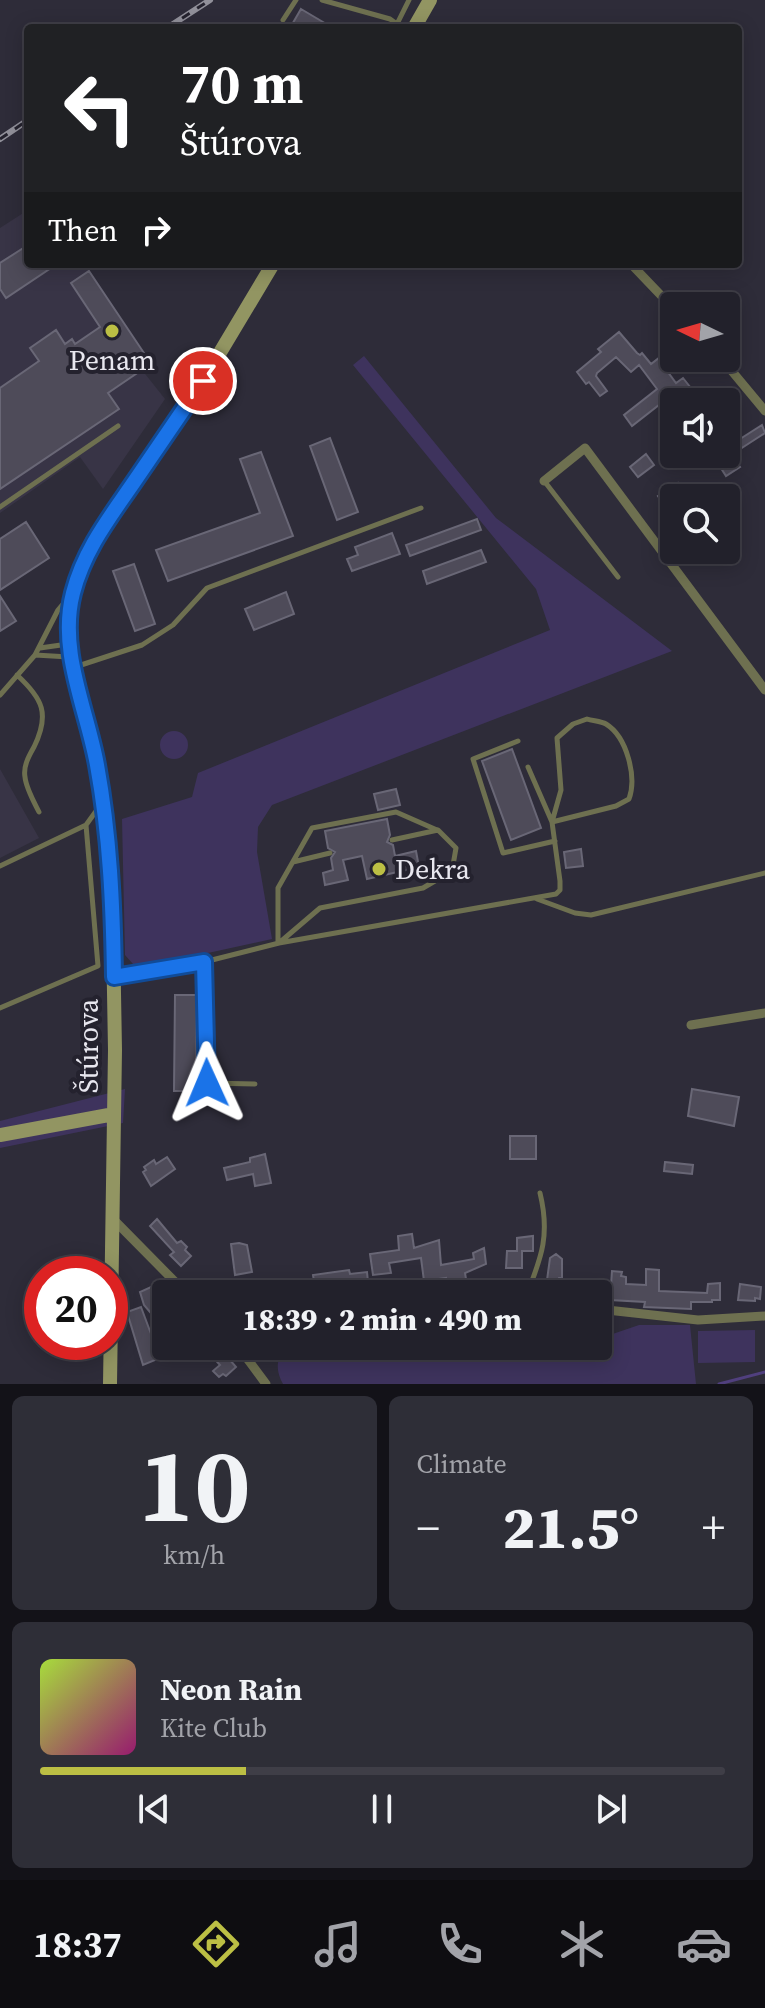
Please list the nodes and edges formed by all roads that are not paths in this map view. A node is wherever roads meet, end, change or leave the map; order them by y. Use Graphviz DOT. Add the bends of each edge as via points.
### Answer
graph roads {
  1 [pos="296,0"];
  2 [pos="322,0"];
  3 [pos="409,0"];
  4 [pos="430,0"];
  5 [pos="283,20"];
  6 [pos="394,24"];
  7 [pos="398,24"];
  8 [pos="416,24"];
  9 [pos="271,268"];
  10 [pos="635,268"];
  11 [pos="660,294"];
  12 [pos="733,372"];
  13 [pos="765,411"];
  14 [pos="118,426"];
  15 [pos="544,481"];
  16 [pos="0,507"];
  17 [pos="421,508"];
  18 [pos="618,577"];
  19 [pos="73,592"];
  20 [pos="40,648"];
  21 [pos="35,655"];
  22 [pos="71,656"];
  23 [pos="17,675"];
  24 [pos="765,690"];
  25 [pos="0,695"];
  26 [pos="518,741"];
  27 [pos="528,767"];
  28 [pos="103,802"];
  29 [pos="39,812"];
  30 [pos="552,822"];
  31 [pos="86,825"];
  32 [pos="438,830"];
  33 [pos="392,840"];
  34 [pos="555,841"];
  35 [pos="330,853"];
  36 [pos="293,862"];
  37 [pos="0,866"];
  38 [pos="765,873"];
  39 [pos="536,898"];
  40 [pos="279,943"];
  41 [pos="204,962"];
  42 [pos="114,977"];
  43 [pos="0,1008"];
  44 [pos="765,1013"];
  45 [pos="691,1025"];
  46 [pos="255,1084"];
  47 [pos="114,1114"];
  48 [pos="0,1135"];
  49 [pos="540,1193"];
  50 [pos="112,1218"];
  51 [pos="173,1280"];
  52 [pos="532,1280"];
  53 [pos="612,1311"];
  54 [pos="765,1316"];
  55 [pos="250,1360"];
  56 [pos="261,1382"];
  57 [pos="110,1384"];
  1 -- 5 [label="lane"];
  2 -- 6 [label="lane"];
  3 -- 7 [label="lane"];
  4 -- 8 [label="street"];
  9 -- 19 [label="street, Štúrova" via="203,381 93,543"];
  10 -- 11 [label="street"];
  12 -- 13 [label="street"];
  14 -- 16 [label="lane"];
  15 -- 18 [label="lane"];
  15 -- 24 [label="street" via="585,448"];
  17 -- 22 [label="lane" via="207,588 173,625 142,645"];
  19 -- 20 [label="lane"];
  19 -- 22 [label="street, Štúrova"];
  20 -- 21 [label="lane"];
  20 -- 22 [label="lane"];
  21 -- 22 [label="lane"];
  21 -- 23 [label="lane"];
  22 -- 28 [label="street, Štúrova"];
  23 -- 25 [label="lane"];
  23 -- 29 [label="lane" via="35,692 42,709 42,728 27,758 25,778"];
  26 -- 34 [label="lane" via="473,759 503,853"];
  27 -- 30 [label="lane"];
  28 -- 31 [label="lane"];
  28 -- 42 [label="street, Štúrova" via="112,878"];
  30 -- 30 [label="lane" via="561,790 557,738 587,719 605,724 631,765 634,786 629,799"];
  30 -- 34 [label="lane"];
  31 -- 37 [label="lane"];
  31 -- 43 [label="lane" via="98,966"];
  32 -- 33 [label="lane"];
  32 -- 36 [label="lane" via="396,812 312,828"];
  32 -- 40 [label="lane, Štúrova" via="456,848 452,871 423,888 320,908"];
  34 -- 39 [label="lane" via="560,890"];
  35 -- 36 [label="lane"];
  36 -- 40 [label="lane" via="278,888"];
  38 -- 39 [label="lane" via="591,915"];
  39 -- 40 [label="lane, Štúrova"];
  40 -- 41 [label="lane, Štúrova"];
  41 -- 42 [label="lane, Štúrova"];
  41 -- 46 [label="lane" via="207,1083"];
  42 -- 47 [label="street, Štúrova"];
  44 -- 45 [label="street"];
  47 -- 48 [label="street"];
  47 -- 50 [label="street, Štúrova"];
  49 -- 52 [label="lane" via="546,1242"];
  50 -- 51 [label="street"];
  50 -- 57 [label="street, Štúrova"];
  53 -- 54 [label="street" via="698,1320"];
  55 -- 56 [label="street"];
}
